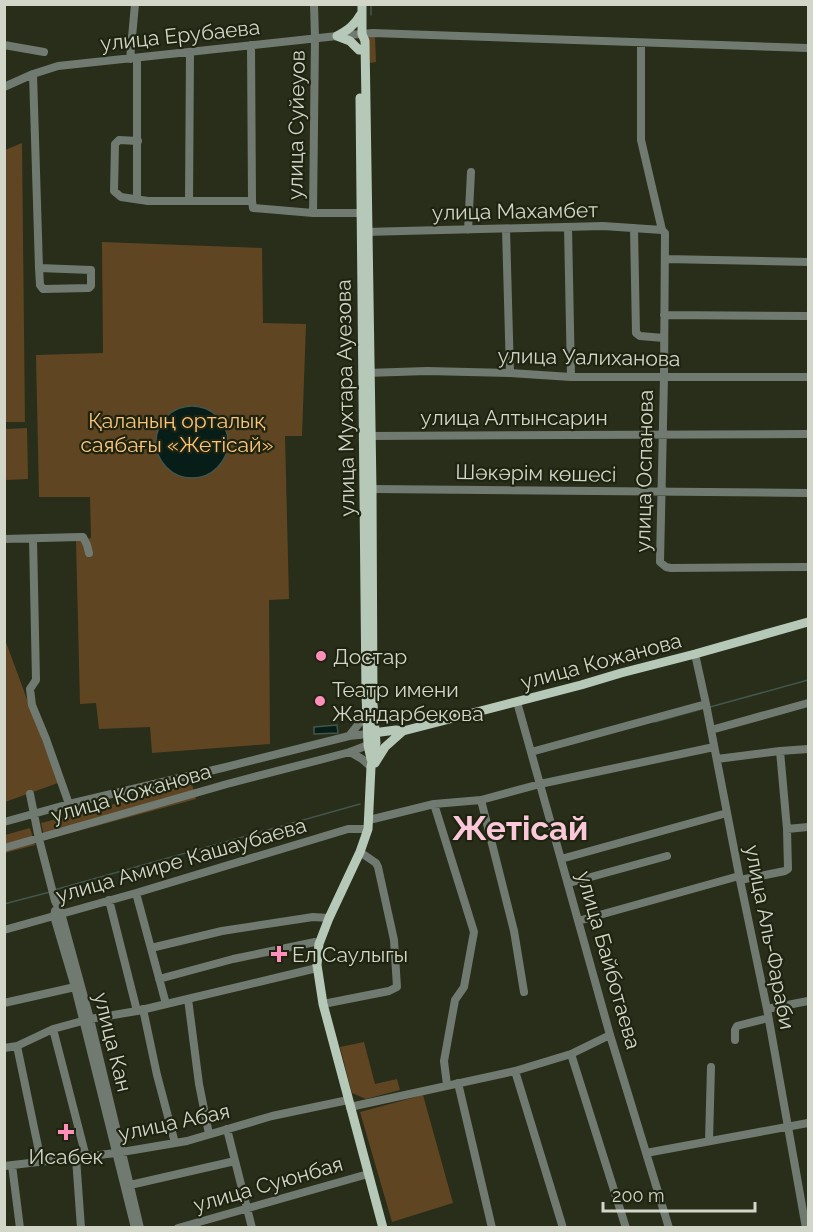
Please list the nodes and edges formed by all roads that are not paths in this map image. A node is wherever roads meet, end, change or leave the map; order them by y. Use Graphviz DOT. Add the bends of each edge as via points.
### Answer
graph roads {
  1 [pos="135,4"];
  2 [pos="314,4"];
  3 [pos="362,8"];
  4 [pos="362,34"];
  5 [pos="337,36"];
  6 [pos="315,38"];
  7 [pos="641,43"];
  8 [pos="4,45"];
  9 [pos="251,45"];
  10 [pos="808,48"];
  11 [pos="359,50"];
  12 [pos="44,52"];
  13 [pos="190,52"];
  14 [pos="134,59"];
  15 [pos="33,74"];
  16 [pos="4,87"];
  17 [pos="138,141"];
  18 [pos="471,172"];
  19 [pos="137,199"];
  20 [pos="189,201"];
  21 [pos="253,205"];
  22 [pos="313,213"];
  23 [pos="364,213"];
  24 [pos="568,227"];
  25 [pos="507,228"];
  26 [pos="634,228"];
  27 [pos="468,230"];
  28 [pos="662,230"];
  29 [pos="365,232"];
  30 [pos="665,259"];
  31 [pos="808,262"];
  32 [pos="39,268"];
  33 [pos="664,315"];
  34 [pos="808,316"];
  35 [pos="664,338"];
  36 [pos="510,373"];
  37 [pos="366,374"];
  38 [pos="571,377"];
  39 [pos="664,377"];
  40 [pos="808,377"];
  41 [pos="808,434"];
  42 [pos="663,435"];
  43 [pos="367,436"];
  44 [pos="372,489"];
  45 [pos="662,493"];
  46 [pos="808,494"];
  47 [pos="33,538"];
  48 [pos="4,539"];
  49 [pos="88,553"];
  50 [pos="808,567"];
  51 [pos="808,621"];
  52 [pos="695,654"];
  53 [pos="517,702"];
  54 [pos="808,703"];
  55 [pos="706,704"];
  56 [pos="371,713"];
  57 [pos="711,730"];
  58 [pos="398,734"];
  59 [pos="350,736"];
  60 [pos="372,739"];
  61 [pos="714,747"];
  62 [pos="808,749"];
  63 [pos="780,751"];
  64 [pos="350,752"];
  65 [pos="531,752"];
  66 [pos="717,759"];
  67 [pos="372,765"];
  68 [pos="222,768"];
  69 [pos="227,784"];
  70 [pos="540,784"];
  71 [pos="30,794"];
  72 [pos="481,800"];
  73 [pos="69,804"];
  74 [pos="434,804"];
  75 [pos="727,813"];
  76 [pos="34,814"];
  77 [pos="4,822"];
  78 [pos="369,824"];
  79 [pos="808,827"];
  80 [pos="788,829"];
  81 [pos="39,839"];
  82 [pos="4,848"];
  83 [pos="360,852"];
  84 [pos="667,856"];
  85 [pos="561,859"];
  86 [pos="740,878"];
  87 [pos="568,883"];
  88 [pos="136,893"];
  89 [pos="109,900"];
  90 [pos="58,915"];
  91 [pos="329,918"];
  92 [pos="579,921"];
  93 [pos="4,930"];
  94 [pos="319,944"];
  95 [pos="151,948"];
  96 [pos="317,968"];
  97 [pos="159,979"];
  98 [pos="75,987"];
  99 [pos="524,992"];
  100 [pos="188,999"];
  101 [pos="808,1003"];
  102 [pos="4,1004"];
  103 [pos="166,1004"];
  104 [pos="323,1004"];
  105 [pos="140,1010"];
  106 [pos="768,1014"];
  107 [pos="86,1020"];
  108 [pos="53,1029"];
  109 [pos="610,1035"];
  110 [pos="735,1040"];
  111 [pos="17,1046"];
  112 [pos="4,1048"];
  113 [pos="571,1054"];
  114 [pos="711,1067"];
  115 [pos="515,1071"];
  116 [pos="458,1083"];
  117 [pos="447,1085"];
  118 [pos="349,1104"];
  119 [pos="808,1123"];
  120 [pos="788,1127"];
  121 [pos="227,1129"];
  122 [pos="209,1134"];
  123 [pos="709,1141"];
  124 [pos="175,1143"];
  125 [pos="119,1153"];
  126 [pos="646,1153"];
  127 [pos="86,1157"];
  128 [pos="76,1158"];
  129 [pos="40,1161"];
  130 [pos="236,1161"];
  131 [pos="8,1165"];
  132 [pos="368,1174"];
  133 [pos="130,1185"];
  134 [pos="247,1209"];
  135 [pos="20,1227"];
  136 [pos="81,1227"];
  137 [pos="135,1227"];
  138 [pos="140,1227"];
  139 [pos="178,1227"];
  140 [pos="252,1227"];
  141 [pos="383,1227"];
  142 [pos="492,1227"];
  143 [pos="563,1227"];
  144 [pos="626,1227"];
  145 [pos="669,1227"];
  146 [pos="806,1227"];
  1 -- 14 [label="street"];
  2 -- 6 [label="street, улица Суйеуов"];
  3 -- 4 [label="main road, улица Мухтара Ауезова"];
  3 -- 5 [label="main road" via="355,24"];
  4 -- 5 [label="street, улица Ерубаева"];
  4 -- 7 [label="street, улица Ерубаева"];
  4 -- 11 [label="main road, улица Мухтара Ауезова"];
  4 -- 23 [label="main road, улица Мухтара Ауезова"];
  5 -- 6 [label="street, улица Ерубаева"];
  5 -- 11 [label="main road"];
  6 -- 9 [label="street, улица Ерубаева"];
  6 -- 22 [label="street, улица Суйеуов"];
  7 -- 10 [label="street, улица Ерубаева"];
  7 -- 28 [label="street, улица Оспанова" via="641,140"];
  8 -- 12 [label="street"];
  9 -- 13 [label="street, улица Ерубаева"];
  9 -- 21 [label="street"];
  11 -- 23 [label="main road, улица Мухтара Ауезова"];
  13 -- 14 [label="street, улица Ерубаева"];
  13 -- 20 [label="street"];
  14 -- 15 [label="street, улица Ерубаева" via="58,66"];
  14 -- 17 [label="street"];
  15 -- 16 [label="street, улица Ерубаева"];
  15 -- 32 [label="street"];
  17 -- 19 [label="street"];
  17 -- 19 [label="street" via="119,140 115,144 115,193"];
  18 -- 27 [label="street"];
  19 -- 20 [label="street"];
  20 -- 21 [label="street"];
  21 -- 22 [label="street"];
  22 -- 23 [label="street"];
  23 -- 29 [label="main road, улица Мухтара Ауезова"];
  24 -- 25 [label="street, улица Махамбет"];
  24 -- 26 [label="street, улица Махамбет"];
  24 -- 38 [label="street"];
  25 -- 27 [label="street, улица Махамбет"];
  25 -- 36 [label="street"];
  26 -- 28 [label="street, улица Махамбет"];
  26 -- 35 [label="street" via="636,333"];
  27 -- 29 [label="street, улица Махамбет"];
  28 -- 30 [label="street, улица Оспанова"];
  29 -- 37 [label="main road, улица Мухтара Ауезова"];
  30 -- 31 [label="street"];
  30 -- 33 [label="street, улица Оспанова"];
  32 -- 32 [label="street" via="91,270 91,286 43,289"];
  33 -- 34 [label="street"];
  33 -- 35 [label="street, улица Оспанова"];
  35 -- 39 [label="street, улица Оспанова"];
  36 -- 37 [label="street, улица Уалиханова"];
  36 -- 38 [label="street, улица Уалиханова"];
  37 -- 43 [label="main road, улица Мухтара Ауезова"];
  38 -- 39 [label="street, улица Уалиханова"];
  39 -- 40 [label="street, улица Уалиханова"];
  39 -- 42 [label="street, улица Оспанова"];
  41 -- 42 [label="street, улица Алтынсарин"];
  42 -- 43 [label="street, улица Алтынсарин"];
  42 -- 45 [label="street, улица Оспанова"];
  43 -- 44 [label="main road, улица Мухтара Ауезова"];
  43 -- 56 [label="main road, улица Мухтара Ауезова"];
  44 -- 45 [label="street, Шәкәрім көшесі"];
  44 -- 56 [label="main road, улица Мухтара Ауезова"];
  45 -- 46 [label="street, Шәкәрім көшесі"];
  45 -- 50 [label="street, улица Оспанова" via="660,562 666,567"];
  47 -- 48 [label="street"];
  47 -- 49 [label="street" via="83,537"];
  47 -- 73 [label="street" via="36,680 30,689 32,705"];
  51 -- 52 [label="main road, улица Кожанова"];
  52 -- 53 [label="main road, улица Кожанова"];
  52 -- 55 [label="street, улица Аль-Фараби"];
  53 -- 58 [label="main road, улица Кожанова"];
  53 -- 65 [label="street, улица Байботаева"];
  54 -- 57 [label="street"];
  55 -- 57 [label="street, улица Аль-Фараби"];
  55 -- 65 [label="street"];
  56 -- 58 [label="main road"];
  56 -- 59 [label="street"];
  56 -- 60 [label="main road, улица Мухтара Ауезова"];
  57 -- 61 [label="street, улица Аль-Фараби"];
  58 -- 60 [label="main road, улица Кожанова"];
  58 -- 67 [label="main road"];
  59 -- 60 [label="street, улица Кожанова"];
  59 -- 68 [label="street, улица Кожанова"];
  60 -- 64 [label="street, улица Кожанова"];
  60 -- 67 [label="main road, улица Мухтара Ауезова"];
  61 -- 66 [label="street, улица Аль-Фараби"];
  61 -- 70 [label="street, улица Амире Кашаубаева"];
  62 -- 63 [label="street"];
  63 -- 66 [label="street"];
  63 -- 80 [label="street"];
  64 -- 67 [label="street"];
  64 -- 69 [label="street, улица Кожанова"];
  65 -- 70 [label="street, улица Байботаева"];
  66 -- 75 [label="street, улица Аль-Фараби"];
  67 -- 78 [label="main road, улица Мухтара Ауезова"];
  68 -- 69 [label="street"];
  68 -- 73 [label="street, улица Кожанова"];
  69 -- 81 [label="street, улица Кожанова"];
  70 -- 72 [label="street, улица Амире Кашаубаева"];
  70 -- 85 [label="street, улица Байботаева"];
  71 -- 76 [label="street, улица Кан"];
  72 -- 74 [label="street, улица Амире Кашаубаева"];
  72 -- 99 [label="street" via="514,931"];
  73 -- 76 [label="street, улица Кожанова"];
  74 -- 78 [label="street, улица Амире Кашаубаева"];
  74 -- 117 [label="street" via="474,932 464,987 455,1000 444,1061"];
  75 -- 85 [label="street"];
  75 -- 86 [label="street, улица Аль-Фараби"];
  76 -- 77 [label="street, улица Кожанова"];
  76 -- 81 [label="street, улица Кан"];
  78 -- 83 [label="main road, улица Мухтара Ауезова"];
  78 -- 88 [label="street, улица Амире Кашаубаева"];
  79 -- 80 [label="street"];
  80 -- 86 [label="street" via="788,869"];
  81 -- 82 [label="street, улица Кожанова"];
  81 -- 90 [label="street, улица Кан"];
  83 -- 91 [label="main road, улица Мухтара Ауезова"];
  83 -- 104 [label="street" via="378,867 394,940 397,987"];
  84 -- 87 [label="street"];
  85 -- 87 [label="street, улица Байботаева"];
  86 -- 92 [label="street"];
  86 -- 106 [label="street, улица Аль-Фараби"];
  87 -- 92 [label="street, улица Байботаева"];
  88 -- 89 [label="street, улица Амире Кашаубаева"];
  88 -- 95 [label="street"];
  89 -- 90 [label="street, улица Амире Кашаубаева"];
  89 -- 105 [label="street"];
  90 -- 93 [label="street, улица Амире Кашаубаева"];
  90 -- 98 [label="street, улица Кан"];
  90 -- 107 [label="street, улица Кан"];
  91 -- 94 [label="main road, улица Мухтара Ауезова"];
  91 -- 95 [label="street" via="222,931"];
  92 -- 109 [label="street, улица Байботаева"];
  94 -- 96 [label="main road, улица Мухтара Ауезова"];
  94 -- 97 [label="street" via="245,957"];
  95 -- 97 [label="street"];
  96 -- 100 [label="street"];
  96 -- 104 [label="main road, улица Мухтара Ауезова"];
  97 -- 103 [label="street"];
  98 -- 102 [label="street"];
  98 -- 107 [label="street, улица Кан"];
  100 -- 103 [label="street"];
  100 -- 122 [label="street"];
  101 -- 106 [label="street"];
  103 -- 105 [label="street"];
  104 -- 118 [label="main road, улица Мухтара Ауезова"];
  105 -- 107 [label="street"];
  105 -- 124 [label="street"];
  106 -- 110 [label="street" via="737,1026"];
  106 -- 120 [label="street, улица Аль-Фараби"];
  107 -- 108 [label="street"];
  107 -- 125 [label="street, улица Кан"];
  108 -- 111 [label="street"];
  108 -- 127 [label="street"];
  109 -- 113 [label="street, улица Абая"];
  109 -- 126 [label="street, улица Байботаева"];
  111 -- 112 [label="street"];
  111 -- 129 [label="street"];
  113 -- 115 [label="street, улица Абая"];
  113 -- 144 [label="street"];
  114 -- 123 [label="street"];
  115 -- 116 [label="street, улица Абая"];
  115 -- 143 [label="street"];
  116 -- 117 [label="street, улица Абая"];
  116 -- 142 [label="street"];
  117 -- 118 [label="street, улица Абая"];
  118 -- 121 [label="street, улица Абая" via="272,1116"];
  118 -- 132 [label="main road, улица Мухтара Ауезова"];
  119 -- 120 [label="street"];
  120 -- 123 [label="street"];
  120 -- 146 [label="street, улица Аль-Фараби"];
  121 -- 122 [label="street, улица Абая"];
  121 -- 130 [label="street"];
  122 -- 124 [label="street, улица Абая"];
  123 -- 126 [label="street"];
  124 -- 125 [label="street, улица Абая"];
  125 -- 127 [label="street, улица Абая"];
  125 -- 133 [label="street, улица Кан"];
  125 -- 137 [label="street, улица Кан"];
  126 -- 145 [label="street, улица Байботаева"];
  127 -- 128 [label="street, улица Абая"];
  128 -- 129 [label="street, улица Абая"];
  128 -- 136 [label="street"];
  129 -- 131 [label="street, улица Абая"];
  130 -- 133 [label="street"];
  130 -- 134 [label="street"];
  131 -- 135 [label="street"];
  132 -- 134 [label="street, улица Суюнбая"];
  132 -- 141 [label="main road, улица Мухтара Ауезова"];
  133 -- 138 [label="street, улица Кан"];
  134 -- 139 [label="street, улица Суюнбая"];
  134 -- 140 [label="street"];
}
